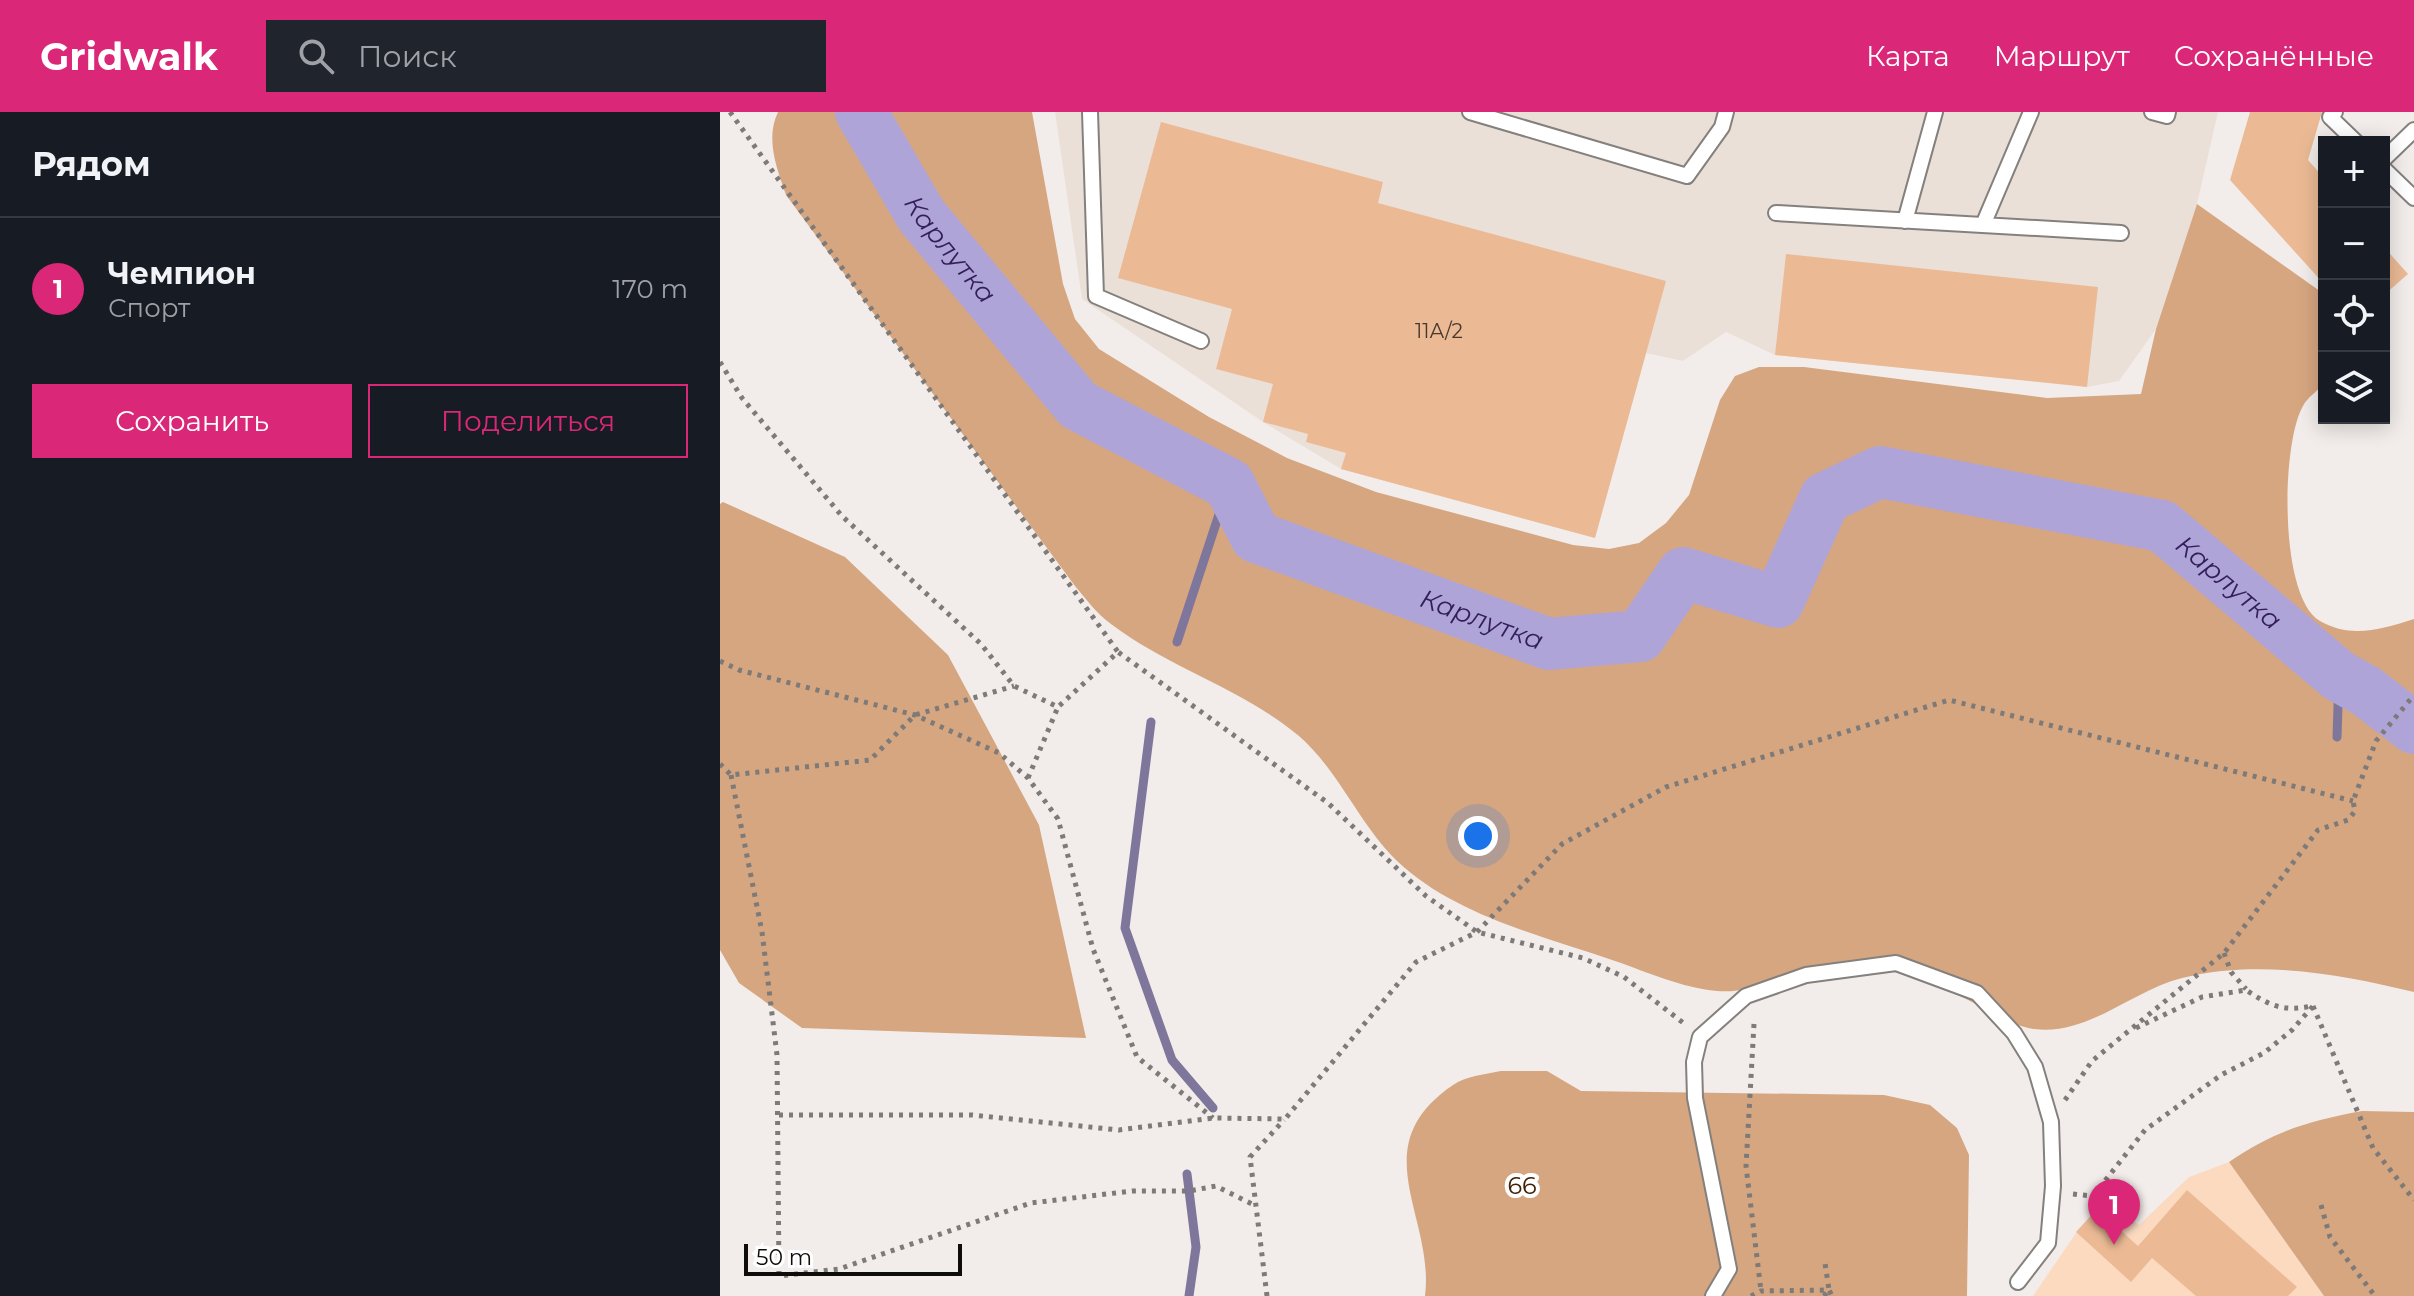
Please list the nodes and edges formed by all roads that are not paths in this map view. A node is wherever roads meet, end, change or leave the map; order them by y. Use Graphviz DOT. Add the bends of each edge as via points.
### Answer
graph roads {
  1 [pos="1090,112"];
  2 [pos="1470,112"];
  3 [pos="1726,112"];
  4 [pos="1935,112"];
  5 [pos="2031,112"];
  6 [pos="2152,112"];
  7 [pos="2168,112"];
  8 [pos="2335,112"];
  9 [pos="2414,130"];
  10 [pos="2350,136"];
  11 [pos="2390,153"];
  12 [pos="2390,175"];
  13 [pos="2414,198"];
  14 [pos="1776,213"];
  15 [pos="1905,221"];
  16 [pos="1983,225"];
  17 [pos="2121,233"];
  18 [pos="1201,341"];
  19 [pos="2018,1282"];
  20 [pos="1713,1296"];
  1 -- 18 [label="lane" via="1096,296"];
  2 -- 3 [label="lane" via="1687,176 1722,127"];
  4 -- 15 [label="lane"];
  5 -- 16 [label="lane"];
  6 -- 7 [label="lane"];
  8 -- 10 [label="lane" via="2330,117"];
  9 -- 11 [label="lane"];
  12 -- 13 [label="lane"];
  14 -- 15 [label="lane"];
  15 -- 16 [label="lane"];
  16 -- 17 [label="lane"];
  19 -- 20 [label="lane" via="2048,1243 2051,1122 2035,1067 2014,1033 1977,993 1896,963 1806,975 1746,996 1700,1037 1695,1098 1729,1269"];
}
